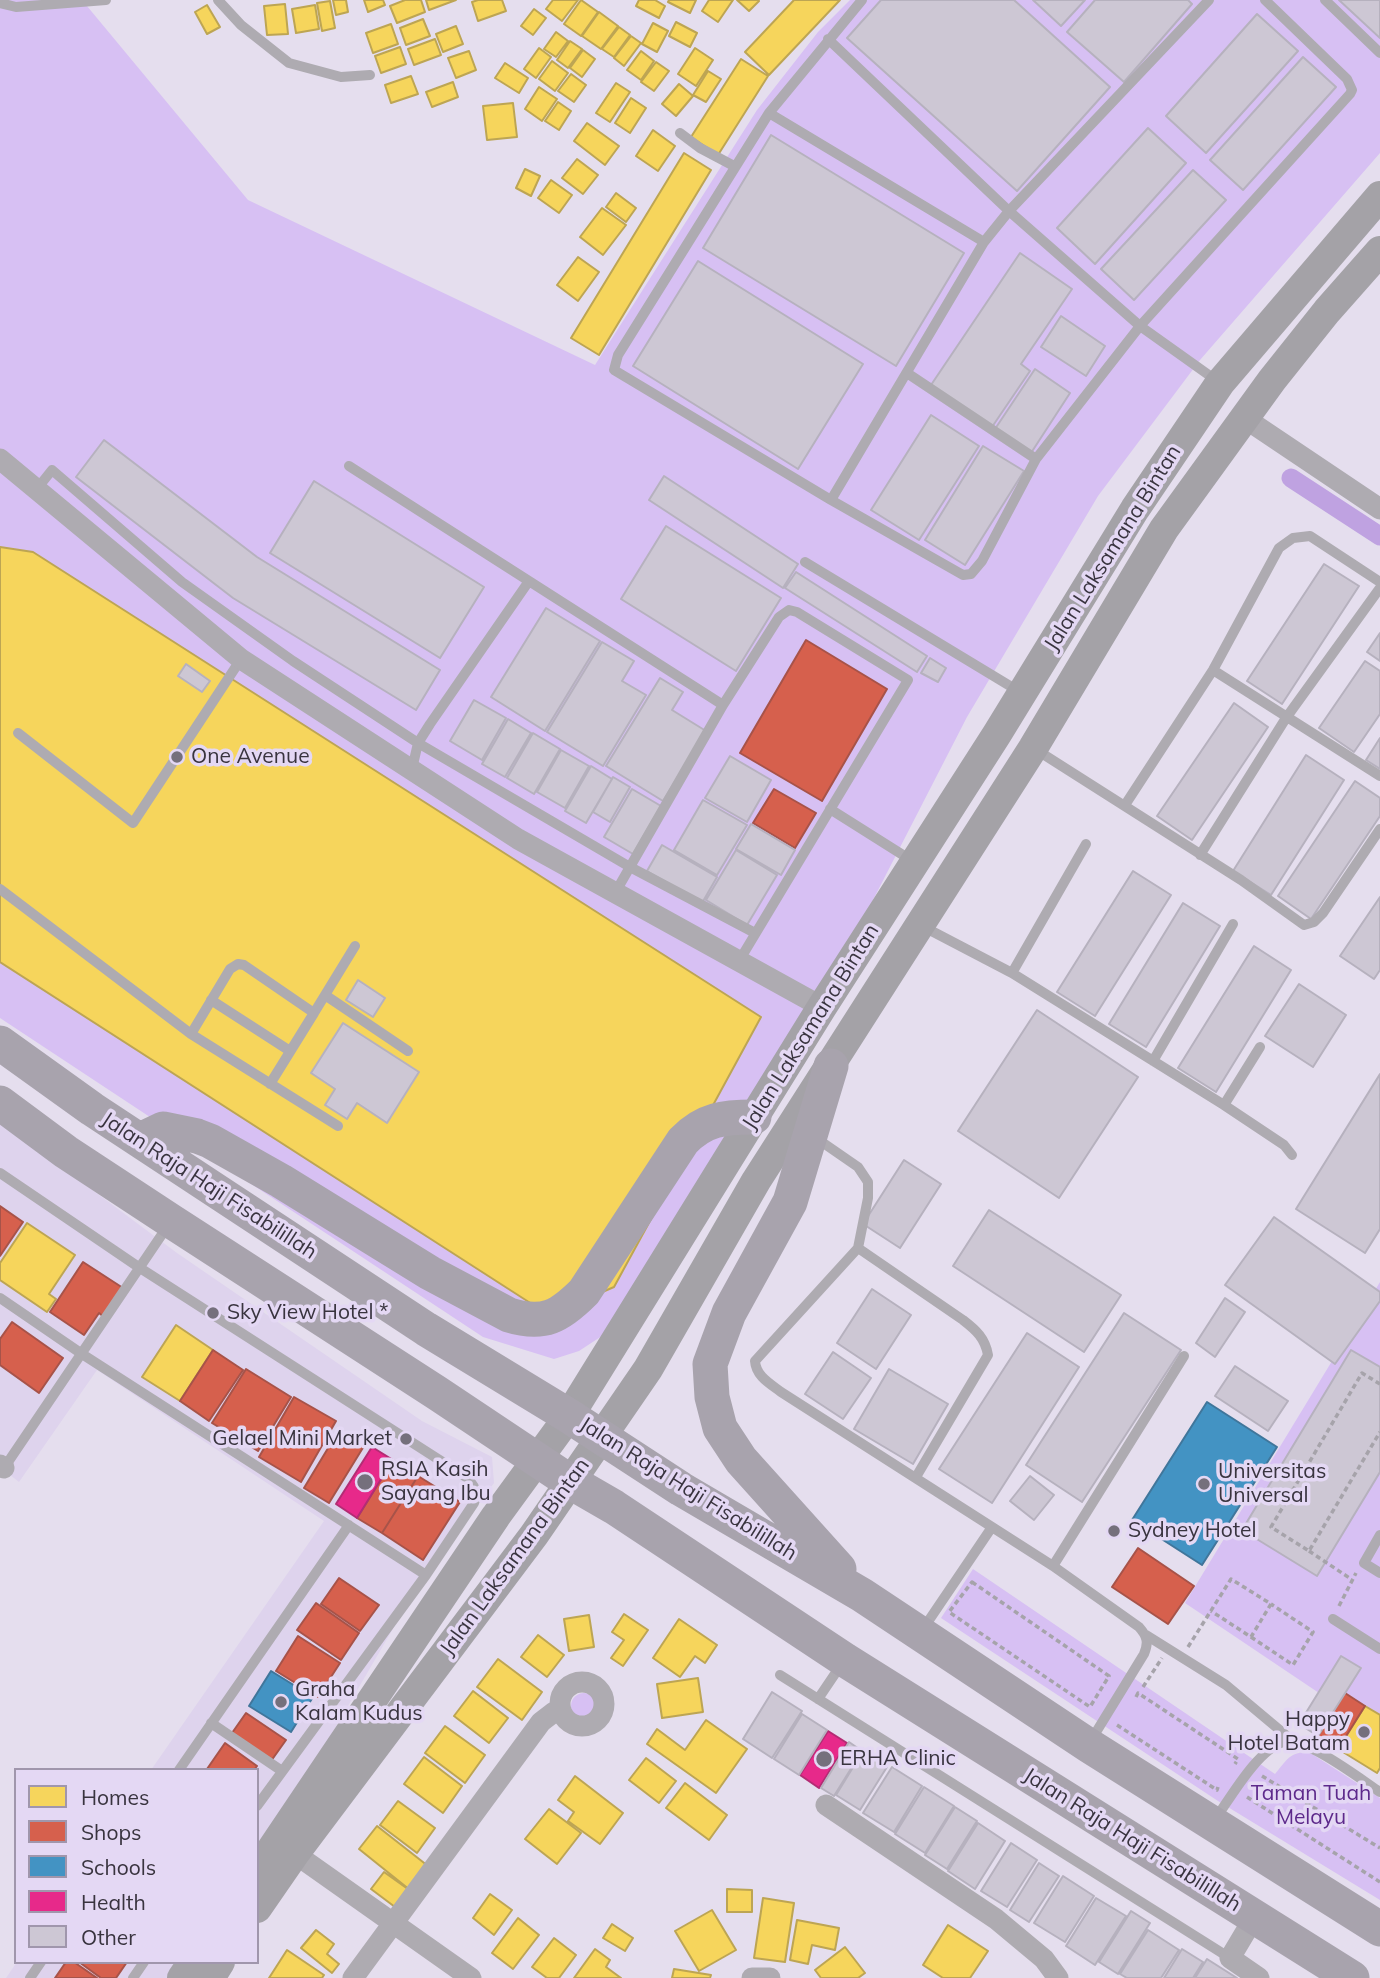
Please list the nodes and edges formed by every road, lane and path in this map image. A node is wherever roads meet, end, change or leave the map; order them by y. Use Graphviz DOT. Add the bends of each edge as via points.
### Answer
graph roads {
  1 [pos="106,0"];
  2 [pos="218,0"];
  3 [pos="862,0"];
  4 [pos="1209,0"];
  5 [pos="1265,0"];
  6 [pos="1325,0"];
  7 [pos="0,3"];
  8 [pos="828,39"];
  9 [pos="1379,51"];
  10 [pos="370,75"];
  11 [pos="769,113"];
  12 [pos="680,133"];
  13 [pos="734,166"];
  14 [pos="1380,196"];
  15 [pos="1009,211"];
  16 [pos="985,242"];
  17 [pos="1376,261"];
  18 [pos="1140,326"];
  19 [pos="907,373"];
  20 [pos="1220,383"];
  21 [pos="1245,419"];
  22 [pos="0,459"];
  23 [pos="1036,460"];
  24 [pos="349,466"];
  25 [pos="36,490"];
  26 [pos="831,500"];
  27 [pos="1135,509"];
  28 [pos="1380,509"];
  29 [pos="1164,529"];
  30 [pos="805,562"];
  31 [pos="529,582"];
  32 [pos="1380,582"];
  33 [pos="1380,589"];
  34 [pos="241,659"];
  35 [pos="293,661"];
  36 [pos="1213,670"];
  37 [pos="284,687"];
  38 [pos="1022,694"];
  39 [pos="723,705"];
  40 [pos="1286,718"];
  41 [pos="18,733"];
  42 [pos="418,743"];
  43 [pos="1033,748"];
  44 [pos="412,769"];
  45 [pos="1380,776"];
  46 [pos="1125,805"];
  47 [pos="830,809"];
  48 [pos="1380,829"];
  49 [pos="1086,844"];
  50 [pos="1200,855"];
  51 [pos="915,863"];
  52 [pos="630,867"];
  53 [pos="0,889"];
  54 [pos="615,893"];
  55 [pos="919,924"];
  56 [pos="1233,924"];
  57 [pos="755,933"];
  58 [pos="355,946"];
  59 [pos="739,961"];
  60 [pos="1012,973"];
  61 [pos="325,995"];
  62 [pos="211,1000"];
  63 [pos="822,1007"];
  64 [pos="314,1013"];
  65 [pos="191,1034"];
  66 [pos="0,1043"];
  67 [pos="1260,1046"];
  68 [pos="290,1051"];
  69 [pos="408,1051"];
  70 [pos="1153,1061"];
  71 [pos="831,1066"];
  72 [pos="270,1084"];
  73 [pos="0,1103"];
  74 [pos="1224,1105"];
  75 [pos="754,1117"];
  76 [pos="338,1126"];
  77 [pos="810,1135"];
  78 [pos="140,1140"];
  79 [pos="1292,1155"];
  80 [pos="0,1173"];
  81 [pos="171,1221"];
  82 [pos="858,1248"];
  83 [pos="140,1268"];
  84 [pos="0,1298"];
  85 [pos="82,1354"];
  86 [pos="1184,1356"];
  87 [pos="1380,1384"];
  88 [pos="569,1416"];
  89 [pos="1380,1432"];
  90 [pos="603,1438"];
  91 [pos="537,1458"];
  92 [pos="1,1469"];
  93 [pos="916,1477"];
  94 [pos="569,1481"];
  95 [pos="349,1525"];
  96 [pos="992,1527"];
  97 [pos="1380,1535"];
  98 [pos="1309,1551"];
  99 [pos="1363,1563"];
  100 [pos="1053,1566"];
  101 [pos="1380,1573"];
  102 [pos="426,1575"];
  103 [pos="1351,1578"];
  104 [pos="972,1582"];
  105 [pos="862,1594"];
  106 [pos="1271,1604"];
  107 [pos="1333,1619"];
  108 [pos="921,1633"];
  109 [pos="1146,1635"];
  110 [pos="1251,1637"];
  111 [pos="1380,1649"];
  112 [pos="845,1660"];
  113 [pos="780,1675"];
  114 [pos="818,1699"];
  115 [pos="1131,1704"];
  116 [pos="561,1710"];
  117 [pos="211,1723"];
  118 [pos="1118,1725"];
  119 [pos="1294,1742"];
  120 [pos="1088,1745"];
  121 [pos="180,1768"];
  122 [pos="1231,1769"];
  123 [pos="1251,1769"];
  124 [pos="282,1772"];
  125 [pos="1224,1779"];
  126 [pos="1237,1790"];
  127 [pos="1380,1791"];
  128 [pos="259,1803"];
  129 [pos="826,1805"];
  130 [pos="1212,1823"];
  131 [pos="286,1847"];
  132 [pos="1380,1848"];
  133 [pos="259,1869"];
  134 [pos="1380,1882"];
  135 [pos="259,1904"];
  136 [pos="1255,1916"];
  137 [pos="393,1923"];
  138 [pos="1380,1929"];
  139 [pos="1230,1958"];
  140 [pos="1341,1975"];
  141 [pos="353,1978"];
  142 [pos="471,1978"];
  143 [pos="752,1978"];
  144 [pos="770,1978"];
  145 [pos="1058,1978"];
  146 [pos="1259,1978"];
  1 -- 7 [label="lane" via="16,7"];
  2 -- 10 [label="lane" via="241,26 289,62 341,77"];
  3 -- 8 [label="lane"];
  4 -- 15 [label="lane"];
  5 -- 18 [label="lane" via="1347,79 1352,90"];
  6 -- 9 [label="lane"];
  8 -- 11 [label="lane"];
  8 -- 15 [label="lane"];
  11 -- 13 [label="lane"];
  11 -- 16 [label="lane"];
  12 -- 13 [label="lane"];
  13 -- 26 [label="lane" via="618,355 614,370"];
  14 -- 20 [label="main road, Jalan Laksamana Bintan"];
  15 -- 16 [label="lane"];
  15 -- 18 [label="lane"];
  16 -- 19 [label="lane"];
  17 -- 21 [label="main road, Jalan Laksamana Bintan" via="1272,380"];
  18 -- 20 [label="lane"];
  18 -- 23 [label="lane"];
  19 -- 23 [label="lane"];
  19 -- 26 [label="lane"];
  20 -- 27 [label="main road, Jalan Laksamana Bintan"];
  21 -- 28 [label="street"];
  21 -- 29 [label="main road, Jalan Laksamana Bintan"];
  22 -- 25 [label="street"];
  23 -- 26 [label="lane" via="982,561 968,575"];
  24 -- 31 [label="lane"];
  25 -- 34 [label="street"];
  25 -- 35 [label="lane" via="52,470 182,582"];
  27 -- 29 [label="main road"];
  27 -- 38 [label="main road, Jalan Laksamana Bintan"];
  29 -- 43 [label="main road, Jalan Laksamana Bintan"];
  30 -- 38 [label="lane"];
  31 -- 39 [label="lane"];
  31 -- 42 [label="lane"];
  32 -- 36 [label="lane" via="1310,536 1293,538 1279,548"];
  33 -- 40 [label="lane"];
  34 -- 37 [label="street"];
  34 -- 41 [label="lane" via="133,823"];
  35 -- 37 [label="lane"];
  35 -- 42 [label="lane"];
  36 -- 40 [label="lane"];
  36 -- 46 [label="lane"];
  37 -- 44 [label="street"];
  38 -- 51 [label="main road, Jalan Laksamana Bintan"];
  39 -- 47 [label="lane" via="779,617 789,610 908,680"];
  39 -- 52 [label="lane"];
  40 -- 45 [label="lane"];
  40 -- 50 [label="lane"];
  42 -- 44 [label="lane"];
  42 -- 52 [label="lane"];
  43 -- 46 [label="lane"];
  43 -- 55 [label="main road, Jalan Laksamana Bintan"];
  44 -- 54 [label="street" via="519,839"];
  46 -- 50 [label="lane"];
  47 -- 51 [label="lane"];
  47 -- 57 [label="lane"];
  48 -- 50 [label="lane" via="1323,914 1304,925"];
  49 -- 60 [label="lane"];
  51 -- 63 [label="main road, Jalan Laksamana Bintan"];
  52 -- 54 [label="lane"];
  52 -- 57 [label="lane"];
  53 -- 65 [label="lane"];
  54 -- 59 [label="street"];
  55 -- 60 [label="lane"];
  55 -- 71 [label="main road, Jalan Laksamana Bintan"];
  56 -- 70 [label="lane"];
  57 -- 59 [label="lane"];
  58 -- 61 [label="lane"];
  59 -- 63 [label="street"];
  60 -- 70 [label="lane"];
  61 -- 64 [label="lane"];
  61 -- 69 [label="lane"];
  62 -- 64 [label="lane" via="238,964"];
  62 -- 65 [label="lane"];
  62 -- 68 [label="lane"];
  63 -- 75 [label="main road, Jalan Laksamana Bintan"];
  64 -- 68 [label="lane"];
  65 -- 72 [label="lane"];
  66 -- 78 [label="main road, Jalan Raja Haji Fisabilillah"];
  67 -- 74 [label="lane"];
  68 -- 72 [label="lane"];
  70 -- 74 [label="lane"];
  71 -- 77 [label="main road"];
  71 -- 90 [label="main road, Jalan Laksamana Bintan" via="756,1181"];
  72 -- 76 [label="lane"];
  73 -- 81 [label="main road, Jalan Raja Haji Fisabilillah"];
  74 -- 79 [label="lane"];
  75 -- 78 [label="main road" via="725,1117 694,1130 584,1292 552,1318 523,1320 430,1273 281,1181 197,1136 163,1129"];
  75 -- 88 [label="main road, Jalan Laksamana Bintan"];
  77 -- 82 [label="lane" via="858,1167 868,1182"];
  77 -- 105 [label="main road" via="790,1202 729,1312 710,1364 712,1397 720,1427 741,1460"];
  78 -- 88 [label="main road, Jalan Raja Haji Fisabilillah" via="426,1329"];
  80 -- 83 [label="lane"];
  81 -- 83 [label="lane"];
  81 -- 91 [label="main road, Jalan Raja Haji Fisabilillah"];
  82 -- 93 [label="lane" via="977,1331 986,1344 988,1355"];
  82 -- 93 [label="lane" via="755,1361 755,1369 781,1392"];
  83 -- 85 [label="lane"];
  83 -- 102 [label="lane" via="471,1482 474,1503"];
  84 -- 85 [label="lane"];
  85 -- 92 [label="lane"];
  85 -- 95 [label="lane"];
  86 -- 100 [label="lane"];
  87 -- 98 [label="path" via="1362,1373 1270,1527"];
  88 -- 90 [label="main road, Jalan Raja Haji Fisabilillah"];
  88 -- 91 [label="main road, Jalan Laksamana Bintan"];
  89 -- 98 [label="path"];
  90 -- 94 [label="main road, Jalan Laksamana Bintan"];
  90 -- 105 [label="main road, Jalan Raja Haji Fisabilillah"];
  91 -- 94 [label="main road, Jalan Raja Haji Fisabilillah"];
  91 -- 131 [label="main road, Jalan Laksamana Bintan"];
  93 -- 96 [label="lane"];
  94 -- 112 [label="main road, Jalan Raja Haji Fisabilillah"];
  94 -- 131 [label="main road, Jalan Laksamana Bintan" via="534,1535"];
  95 -- 102 [label="lane"];
  95 -- 117 [label="lane"];
  96 -- 100 [label="lane"];
  96 -- 108 [label="lane"];
  97 -- 99 [label="lane"];
  98 -- 103 [label="path"];
  99 -- 101 [label="lane"];
  99 -- 103 [label="path"];
  100 -- 109 [label="lane"];
  102 -- 124 [label="lane"];
  103 -- 107 [label="path"];
  104 -- 104 [label="path" via="1109,1676 1090,1707 949,1612"];
  105 -- 108 [label="main road, Jalan Raja Haji Fisabilillah"];
  106 -- 110 [label="path"];
  106 -- 110 [label="path" via="1231,1579 1211,1611"];
  106 -- 110 [label="path" via="1313,1632 1293,1665"];
  107 -- 111 [label="lane"];
  108 -- 120 [label="main road, Jalan Raja Haji Fisabilillah"];
  109 -- 119 [label="lane" via="1226,1685"];
  109 -- 120 [label="lane" via="1144,1654"];
  112 -- 114 [label="lane"];
  112 -- 136 [label="main road, Jalan Raja Haji Fisabilillah"];
  113 -- 114 [label="lane"];
  114 -- 139 [label="lane"];
  115 -- 122 [label="path" via="1138,1693 1238,1759"];
  116 -- 137 [label="street" via="541,1722"];
  117 -- 121 [label="lane"];
  117 -- 124 [label="lane"];
  118 -- 125 [label="path" via="1217,1790"];
  119 -- 123 [label="lane" via="1283,1742 1268,1751"];
  119 -- 127 [label="lane"];
  120 -- 130 [label="main road, Jalan Raja Haji Fisabilillah"];
  123 -- 126 [label="lane"];
  123 -- 132 [label="path"];
  124 -- 128 [label="lane"];
  126 -- 130 [label="lane"];
  126 -- 134 [label="path"];
  129 -- 145 [label="street" via="996,1919 1044,1959"];
  130 -- 138 [label="main road, Jalan Raja Haji Fisabilillah"];
  131 -- 133 [label="main road, Jalan Laksamana Bintan"];
  131 -- 135 [label="main road, Jalan Laksamana Bintan"];
  131 -- 137 [label="street"];
  136 -- 139 [label="street"];
  136 -- 140 [label="main road, Jalan Raja Haji Fisabilillah"];
  137 -- 141 [label="street"];
  137 -- 142 [label="street"];
  139 -- 146 [label="street"];
  143 -- 144 [label="street"];
}
